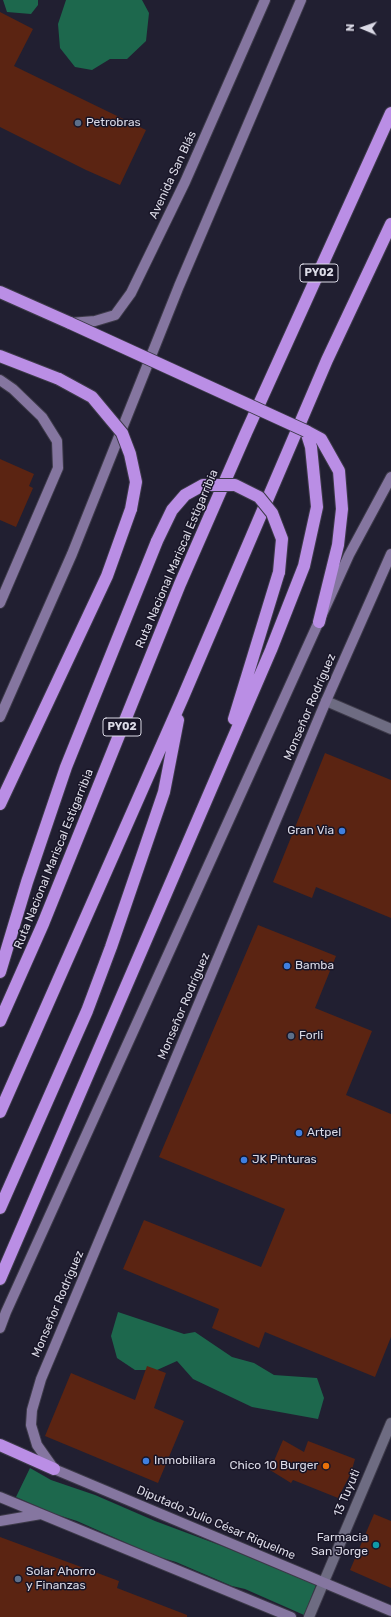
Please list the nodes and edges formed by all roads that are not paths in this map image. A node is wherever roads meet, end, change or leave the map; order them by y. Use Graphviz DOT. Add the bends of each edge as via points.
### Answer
graph roads {
  1 [pos="265,0"];
  2 [pos="301,0"];
  3 [pos="391,113"];
  4 [pos="391,224"];
  5 [pos="0,292"];
  6 [pos="70,323"];
  7 [pos="0,356"];
  8 [pos="0,380"];
  9 [pos="306,431"];
  10 [pos="391,477"];
  11 [pos="391,554"];
  12 [pos="0,603"];
  13 [pos="319,622"];
  14 [pos="183,697"];
  15 [pos="326,701"];
  16 [pos="0,717"];
  17 [pos="391,729"];
  18 [pos="222,763"];
  19 [pos="0,804"];
  20 [pos="0,972"];
  21 [pos="0,1022"];
  22 [pos="0,1112"];
  23 [pos="0,1208"];
  24 [pos="0,1279"];
  25 [pos="0,1328"];
  26 [pos="391,1423"];
  27 [pos="0,1445"];
  28 [pos="54,1469"];
  29 [pos="0,1497"];
  30 [pos="42,1513"];
  31 [pos="0,1521"];
  32 [pos="324,1583"];
  33 [pos="391,1611"];
  34 [pos="290,1617"];
  35 [pos="309,1617"];
  1 -- 6 [label="street, Avenida San Blás" via="185,182 131,293 115,315 95,321"];
  2 -- 16 [label="street" via="179,286 72,554"];
  3 -- 21 [label="highway, Ruta Nacional Mariscal Estigarribia / PY02" via="180,584 43,924"];
  4 -- 14 [label="highway" via="327,360"];
  5 -- 6 [label="highway"];
  6 -- 9 [label="highway, bridge"];
  7 -- 19 [label="highway, bridge" via="59,379 92,397 122,432 136,482 131,509 107,576"];
  8 -- 12 [label="street" via="42,417 57,441 58,468"];
  9 -- 13 [label="highway" via="321,439 339,471 342,509 338,545"];
  9 -- 18 [label="highway" via="311,447 317,507 304,566"];
  10 -- 13 [label="street" via="349,555"];
  11 -- 15 [label="street, Monseñor Rodríguez"];
  13 -- 25 [label="street"];
  14 -- 22 [label="highway"];
  14 -- 23 [label="highway" via="164,792 111,948 87,1011"];
  15 -- 17 [label="street"];
  15 -- 28 [label="street, Monseñor Rodríguez" via="41,1379 32,1410 31,1425 37,1445"];
  18 -- 20 [label="highway, bridge" via="279,572 282,539 272,513 259,497 235,486 203,485 185,495 172,510 157,541 66,767"];
  18 -- 24 [label="highway"];
  26 -- 32 [label="street, 13 Tuyuti"];
  27 -- 28 [label="highway"];
  28 -- 32 [label="street, Diputado Julio César Riquelme"];
  29 -- 30 [label="street"];
  30 -- 31 [label="street"];
  30 -- 34 [label="street"];
  32 -- 33 [label="street, Diputado Julio César Riquelme"];
  32 -- 35 [label="street, 13 Tuyuti"];
}
